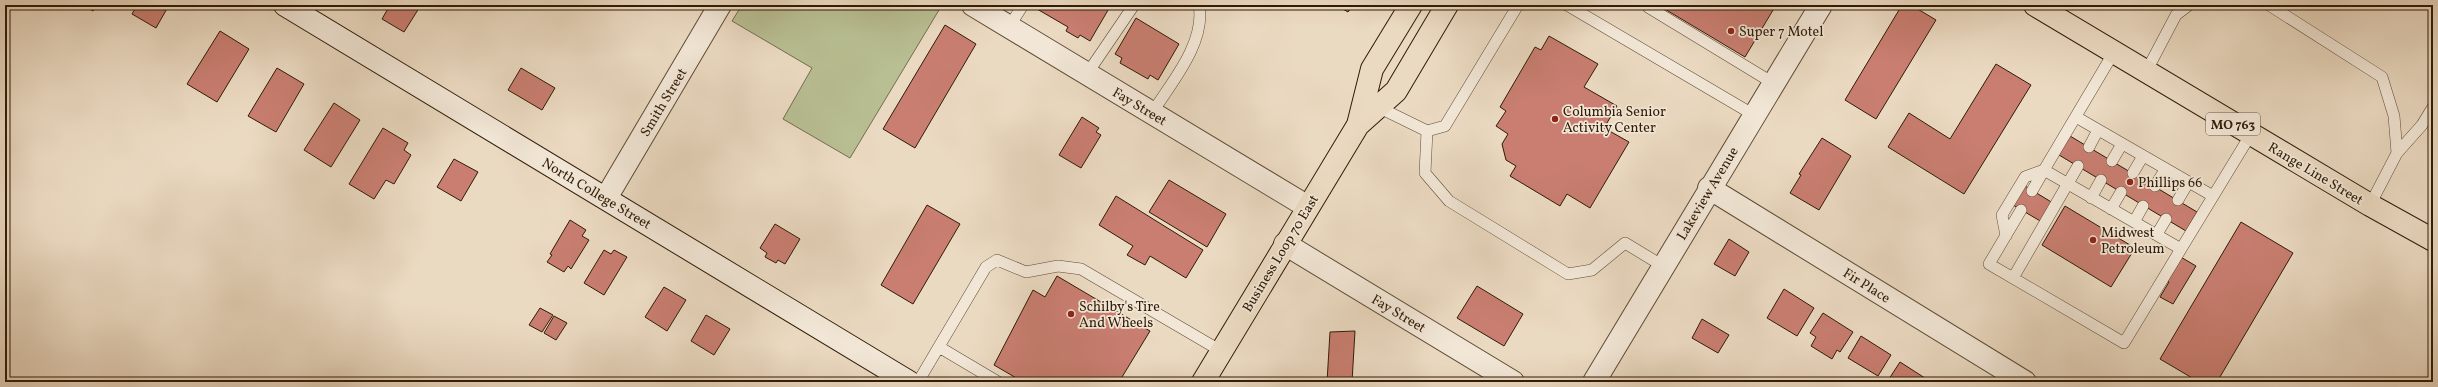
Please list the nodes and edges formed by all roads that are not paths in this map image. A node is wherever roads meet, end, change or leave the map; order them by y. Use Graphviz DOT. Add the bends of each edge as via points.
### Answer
graph roads {
  1 [pos="284,5"];
  2 [pos="720,5"];
  3 [pos="972,5"];
  4 [pos="1023,5"];
  5 [pos="1134,5"];
  6 [pos="1199,5"];
  7 [pos="1411,5"];
  8 [pos="1447,5"];
  9 [pos="1518,5"];
  10 [pos="1567,5"];
  11 [pos="1649,5"];
  12 [pos="1821,5"];
  13 [pos="2035,5"];
  14 [pos="2189,5"];
  15 [pos="2269,5"];
  16 [pos="2175,10"];
  17 [pos="1009,27"];
  18 [pos="2114,52"];
  19 [pos="2146,72"];
  20 [pos="1087,74"];
  21 [pos="1773,83"];
  22 [pos="1378,107"];
  23 [pos="2433,107"];
  24 [pos="1152,113"];
  25 [pos="1754,115"];
  26 [pos="2076,117"];
  27 [pos="1358,125"];
  28 [pos="2098,130"];
  29 [pos="1427,132"];
  30 [pos="2251,134"];
  31 [pos="2122,144"];
  32 [pos="2089,147"];
  33 [pos="2397,153"];
  34 [pos="2142,156"];
  35 [pos="2112,161"];
  36 [pos="2078,166"];
  37 [pos="2044,170"];
  38 [pos="2165,170"];
  39 [pos="2133,173"];
  40 [pos="2101,180"];
  41 [pos="2188,183"];
  42 [pos="2067,184"];
  43 [pos="2155,186"];
  44 [pos="1709,188"];
  45 [pos="2032,191"];
  46 [pos="2121,192"];
  47 [pos="2212,196"];
  48 [pos="606,198"];
  49 [pos="2091,198"];
  50 [pos="2178,200"];
  51 [pos="2370,205"];
  52 [pos="2143,206"];
  53 [pos="1308,207"];
  54 [pos="2111,209"];
  55 [pos="2021,210"];
  56 [pos="2166,219"];
  57 [pos="2134,222"];
  58 [pos="2157,234"];
  59 [pos="2006,236"];
  60 [pos="2433,240"];
  61 [pos="1285,244"];
  62 [pos="2181,249"];
  63 [pos="1663,266"];
  64 [pos="2013,278"];
  65 [pos="939,347"];
  66 [pos="1221,351"];
  67 [pos="909,382"];
  68 [pos="918,382"];
  69 [pos="998,382"];
  70 [pos="1203,382"];
  71 [pos="1513,382"];
  72 [pos="1594,382"];
  73 [pos="2025,382"];
  1 -- 48 [label="street, North College Street"];
  2 -- 48 [label="street, Smith Street"];
  3 -- 17 [label="street, Fay Street"];
  4 -- 17 [label="lane"];
  5 -- 20 [label="lane"];
  6 -- 24 [label="lane" via="1202,19 1191,50"];
  7 -- 27 [label="main road, Business Loop 70 East" via="1372,69"];
  8 -- 22 [label="main road, Business Loop 70 East" via="1396,91"];
  9 -- 29 [label="lane" via="1445,126"];
  10 -- 25 [label="lane"];
  11 -- 21 [label="lane" via="1648,7"];
  12 -- 21 [label="street, Lakeview Avenue"];
  13 -- 18 [label="main road, Range Line Street / MO 763"];
  14 -- 16 [label="lane"];
  15 -- 33 [label="lane" via="2382,77 2394,116"];
  16 -- 19 [label="lane"];
  17 -- 20 [label="street, Fay Street"];
  18 -- 19 [label="main road, Range Line Street / MO 763"];
  18 -- 26 [label="lane"];
  19 -- 30 [label="main road, Range Line Street / MO 763"];
  20 -- 24 [label="street, Fay Street"];
  21 -- 25 [label="street, Lakeview Avenue"];
  22 -- 27 [label="main road, Business Loop 70 East"];
  22 -- 29 [label="lane"];
  23 -- 33 [label="lane" via="2422,125"];
  24 -- 53 [label="street, Fay Street"];
  25 -- 44 [label="street, Lakeview Avenue"];
  26 -- 28 [label="lane"];
  26 -- 37 [label="lane"];
  27 -- 53 [label="main road, Business Loop 70 East"];
  28 -- 31 [label="lane"];
  28 -- 32 [label="lane"];
  29 -- 63 [label="lane" via="1425,172 1448,201 1568,274 1592,270 1625,243"];
  30 -- 47 [label="lane"];
  30 -- 51 [label="main road, Range Line Street / MO 763"];
  31 -- 34 [label="lane"];
  31 -- 35 [label="lane"];
  33 -- 51 [label="lane"];
  34 -- 38 [label="lane"];
  34 -- 39 [label="lane"];
  36 -- 42 [label="lane"];
  37 -- 42 [label="lane"];
  37 -- 45 [label="lane"];
  37 -- 59 [label="lane" via="2025,177 2002,215"];
  38 -- 41 [label="lane"];
  38 -- 43 [label="lane"];
  40 -- 49 [label="lane"];
  41 -- 47 [label="lane"];
  41 -- 50 [label="lane"];
  42 -- 49 [label="lane"];
  42 -- 64 [label="lane"];
  44 -- 63 [label="street, Lakeview Avenue"];
  44 -- 73 [label="street, Fir Place"];
  46 -- 54 [label="lane"];
  47 -- 62 [label="lane"];
  48 -- 67 [label="street, North College Street"];
  49 -- 54 [label="lane"];
  51 -- 60 [label="main road, Range Line Street / MO 763"];
  52 -- 57 [label="lane"];
  53 -- 61 [label="main road, Business Loop 70 East"];
  54 -- 57 [label="lane"];
  55 -- 59 [label="lane"];
  56 -- 58 [label="lane"];
  57 -- 58 [label="lane"];
  58 -- 62 [label="lane"];
  59 -- 64 [label="lane" via="1989,264"];
  61 -- 66 [label="main road, Business Loop 70 East"];
  61 -- 71 [label="street, Fay Street"];
  62 -- 64 [label="lane" via="2124,343"];
  63 -- 72 [label="street, Lakeview Avenue"];
  65 -- 66 [label="lane" via="986,267 998,260 1026,272 1038,272 1058,266 1081,269"];
  65 -- 68 [label="lane"];
  65 -- 69 [label="lane"];
  66 -- 70 [label="main road, Business Loop 70 East"];
}
